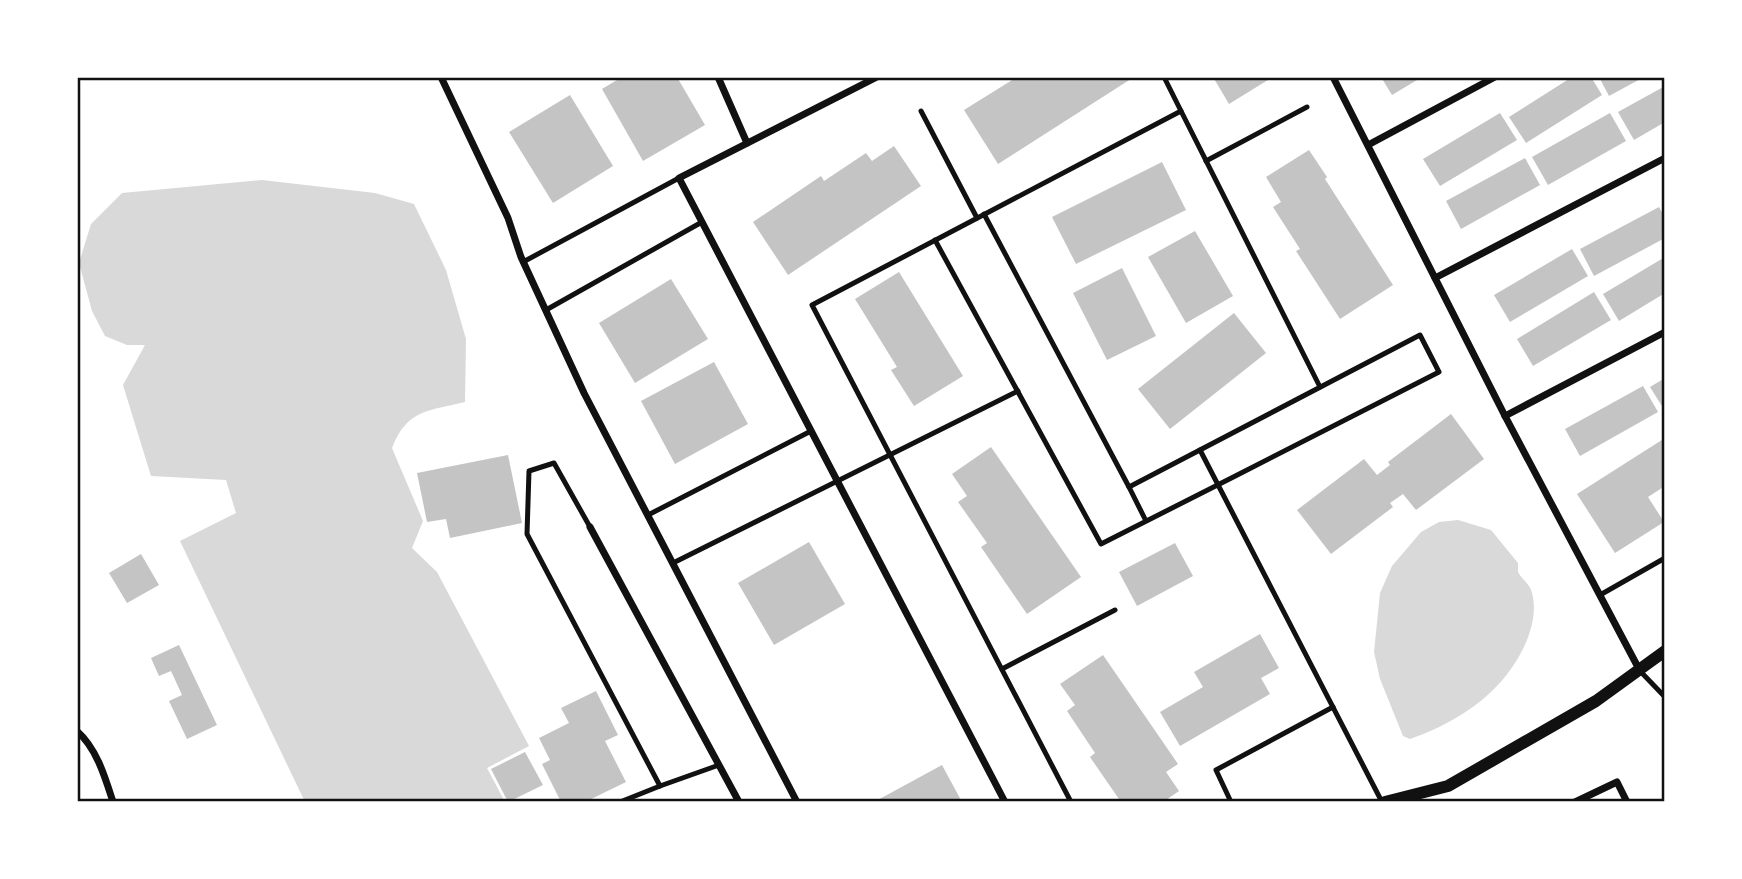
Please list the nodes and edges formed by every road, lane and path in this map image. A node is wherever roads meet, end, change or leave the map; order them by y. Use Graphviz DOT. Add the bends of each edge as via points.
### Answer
graph roads {
  1 [pos="442,77"];
  2 [pos="718,77"];
  3 [pos="877,77"];
  4 [pos="1164,77"];
  5 [pos="1333,77"];
  6 [pos="1495,77"];
  7 [pos="1307,107"];
  8 [pos="921,111"];
  9 [pos="1181,111"];
  10 [pos="747,144"];
  11 [pos="1367,145"];
  12 [pos="1665,158"];
  13 [pos="1206,161"];
  14 [pos="678,178"];
  15 [pos="984,214"];
  16 [pos="977,218"];
  17 [pos="702,222"];
  18 [pos="935,240"];
  19 [pos="523,262"];
  20 [pos="1435,278"];
  21 [pos="546,310"];
  22 [pos="1665,331"];
  23 [pos="1320,387"];
  24 [pos="1018,391"];
  25 [pos="1505,416"];
  26 [pos="811,431"];
  27 [pos="1200,450"];
  28 [pos="890,454"];
  29 [pos="836,480"];
  30 [pos="1218,485"];
  31 [pos="1129,487"];
  32 [pos="648,515"];
  33 [pos="1146,521"];
  34 [pos="590,527"];
  35 [pos="1665,558"];
  36 [pos="673,563"];
  37 [pos="1600,595"];
  38 [pos="1115,610"];
  39 [pos="1665,651"];
  40 [pos="1002,668"];
  41 [pos="1640,671"];
  42 [pos="1665,697"];
  43 [pos="1333,707"];
  44 [pos="77,731"];
  45 [pos="719,765"];
  46 [pos="660,786"];
  47 [pos="113,802"];
  48 [pos="620,802"];
  49 [pos="739,802"];
  50 [pos="797,802"];
  51 [pos="1005,802"];
  52 [pos="1071,802"];
  53 [pos="1231,802"];
  54 [pos="1383,802"];
  55 [pos="1575,802"];
  56 [pos="1627,802"];
  1 -- 19 [label="street" via="508,218"];
  2 -- 10 [label="street"];
  3 -- 10 [label="street"];
  4 -- 9 [label="lane"];
  5 -- 11 [label="street"];
  6 -- 11 [label="street"];
  7 -- 13 [label="lane"];
  8 -- 16 [label="lane"];
  9 -- 13 [label="lane"];
  9 -- 15 [label="lane"];
  10 -- 14 [label="street"];
  11 -- 20 [label="street"];
  12 -- 20 [label="street"];
  13 -- 23 [label="lane"];
  14 -- 17 [label="street"];
  14 -- 19 [label="lane"];
  15 -- 16 [label="lane"];
  15 -- 31 [label="lane"];
  16 -- 18 [label="lane"];
  17 -- 21 [label="lane"];
  17 -- 26 [label="street"];
  18 -- 24 [label="lane"];
  18 -- 28 [label="lane" via="812,304"];
  19 -- 21 [label="street"];
  20 -- 25 [label="street"];
  21 -- 32 [label="street"];
  22 -- 25 [label="street"];
  23 -- 27 [label="lane"];
  23 -- 30 [label="lane" via="1420,335 1439,372"];
  24 -- 28 [label="lane"];
  24 -- 33 [label="lane" via="1101,544"];
  25 -- 37 [label="street"];
  26 -- 29 [label="street"];
  26 -- 32 [label="lane"];
  27 -- 30 [label="lane"];
  27 -- 31 [label="lane"];
  28 -- 29 [label="lane"];
  28 -- 40 [label="lane"];
  29 -- 36 [label="lane"];
  29 -- 51 [label="street"];
  30 -- 33 [label="lane"];
  30 -- 43 [label="lane"];
  31 -- 33 [label="lane"];
  32 -- 36 [label="street"];
  34 -- 45 [label="street"];
  34 -- 46 [label="lane" via="554,463 529,471 527,534"];
  35 -- 37 [label="lane"];
  36 -- 50 [label="street"];
  37 -- 41 [label="street"];
  38 -- 40 [label="lane"];
  39 -- 41 [label="street"];
  40 -- 52 [label="lane"];
  41 -- 42 [label="lane"];
  41 -- 54 [label="street" via="1448,786"];
  43 -- 53 [label="lane" via="1216,770"];
  43 -- 54 [label="lane"];
  44 -- 47 [label="street" via="105,775"];
  45 -- 46 [label="lane"];
  45 -- 49 [label="street"];
  46 -- 48 [label="lane"];
  55 -- 56 [label="street" via="1617,782"];
}
